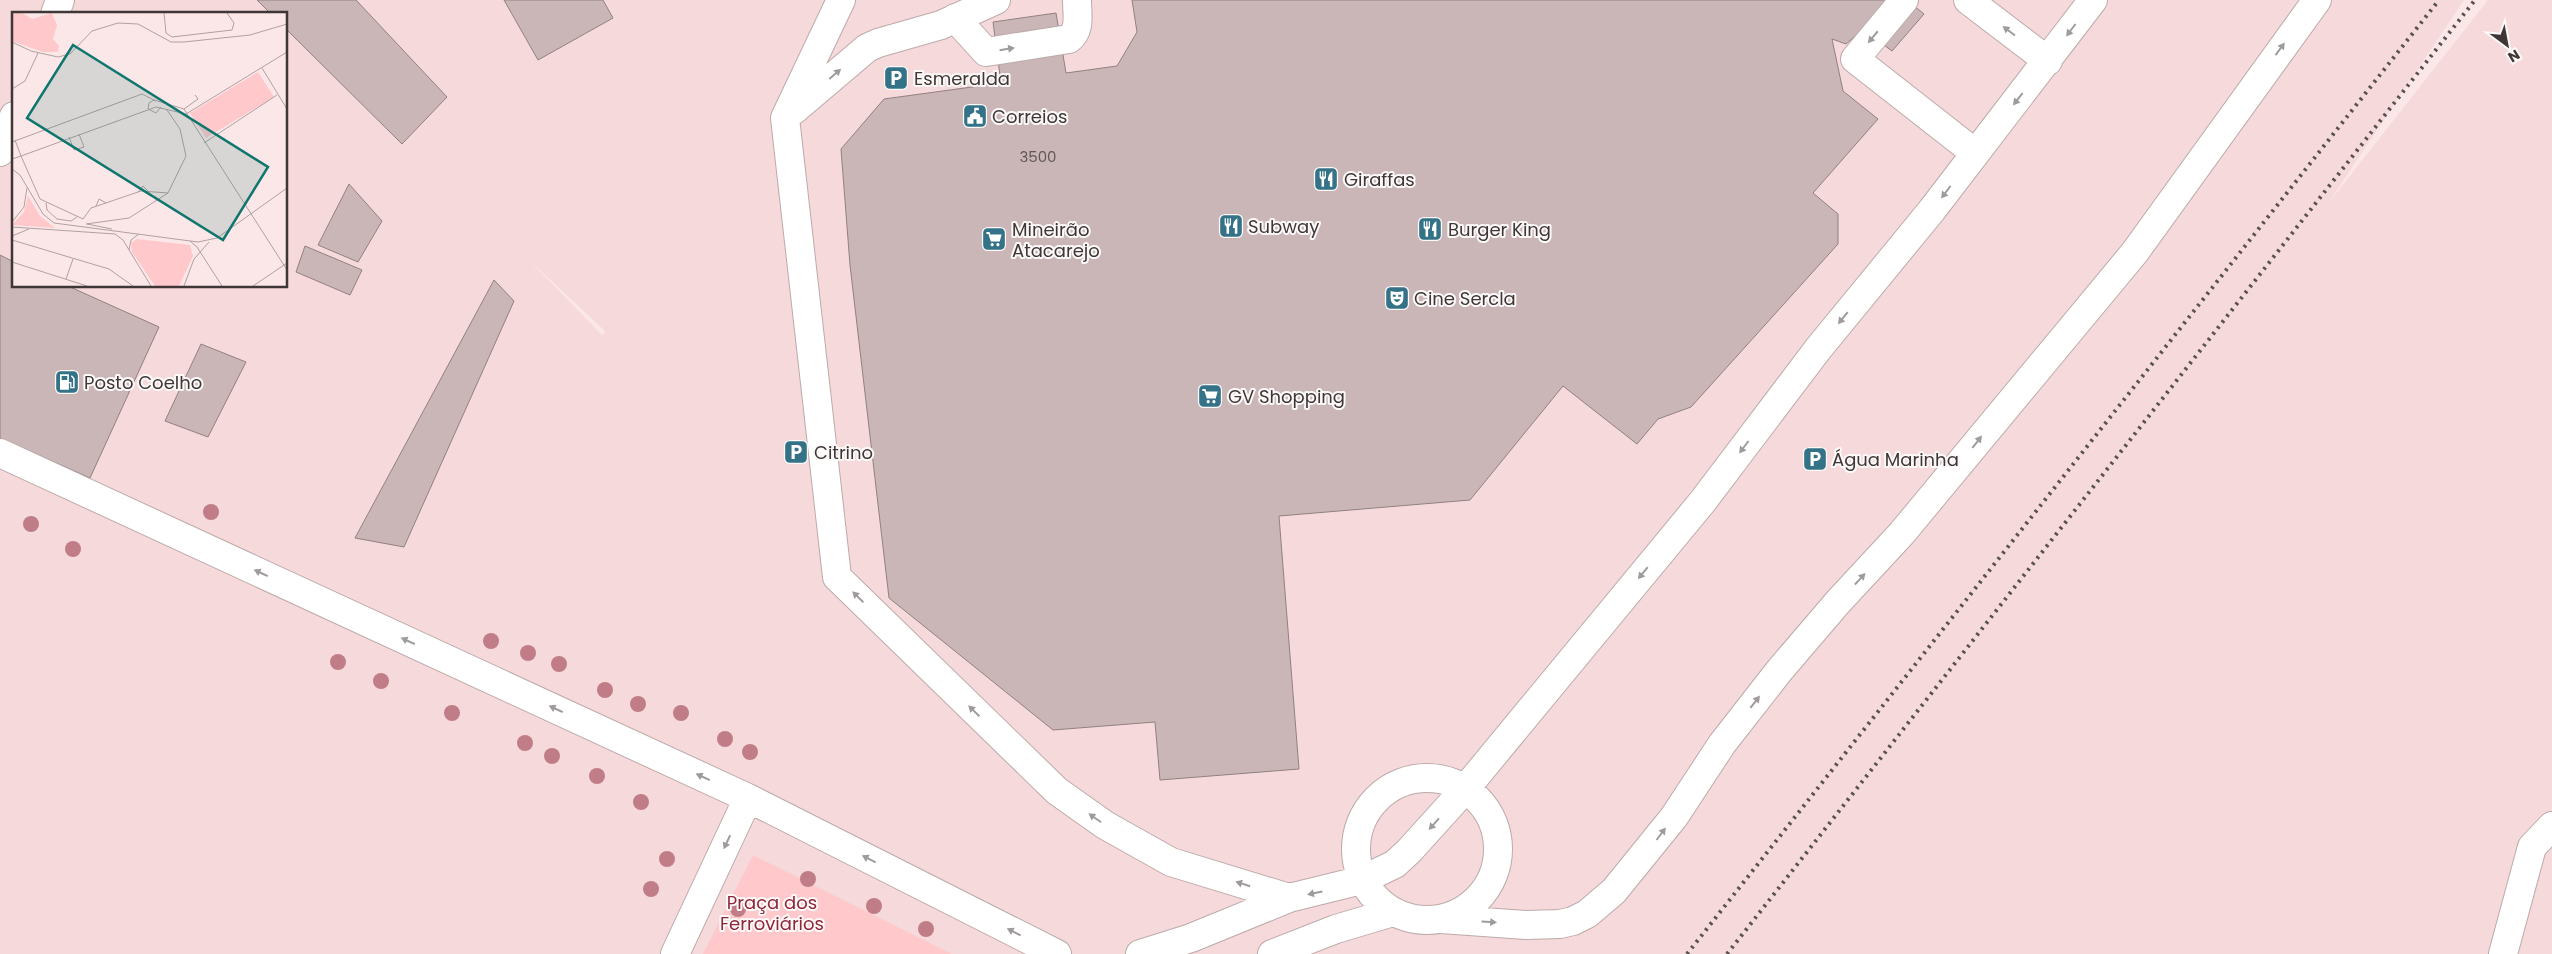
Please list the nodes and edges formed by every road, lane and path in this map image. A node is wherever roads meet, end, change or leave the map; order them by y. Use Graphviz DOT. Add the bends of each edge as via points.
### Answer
graph roads {
  1 [pos="60,0"];
  2 [pos="841,0"];
  3 [pos="996,0"];
  4 [pos="1077,0"];
  5 [pos="1904,0"];
  6 [pos="1968,0"];
  7 [pos="2094,0"];
  8 [pos="2317,0"];
  9 [pos="55,12"];
  10 [pos="955,18"];
  11 [pos="2048,61"];
  12 [pos="786,118"];
  13 [pos="12,121"];
  14 [pos="0,152"];
  15 [pos="1975,153"];
  16 [pos="0,453"];
  17 [pos="1466,788"];
  18 [pos="748,798"];
  19 [pos="2552,826"];
  20 [pos="1362,880"];
  21 [pos="1289,898"];
  22 [pos="1393,912"];
  23 [pos="1440,919"];
  24 [pos="674,954"];
  25 [pos="1057,954"];
  26 [pos="1140,954"];
  27 [pos="1272,954"];
  28 [pos="2503,954"];
  1 -- 9 [label="street"];
  2 -- 12 [label="street"];
  3 -- 10 [label="street"];
  10 -- 4 [label="street, one-way" via="986,52 1069,39 1077,27"];
  5 -- 15 [label="street, one-way" via="1855,59"];
  11 -- 6 [label="street, one-way"];
  7 -- 11 [label="street, one-way"];
  23 -- 8 [label="street, one-way" via="1560,924 1587,914 1614,892 1674,817 1722,744 1779,671 1908,526 2135,252"];
  12 -- 10 [label="street, one-way" via="867,48 923,32"];
  11 -- 15 [label="street, one-way"];
  21 -- 12 [label="street, one-way" via="1171,862 1105,824 1057,791 837,577"];
  13 -- 14 [label="street"];
  15 -- 17 [label="street, one-way" via="1818,349 1703,501"];
  18 -- 16 [label="street, one-way"];
  17 -- 20 [label="street, one-way" via="1395,864"];
  17 -- 20 [label="street" via="1448,780 1427,777 1407,780 1372,802 1361,820 1356,840 1356,860"];
  17 -- 23 [label="street" via="1484,805 1496,826 1499,850 1494,874 1482,894 1463,910"];
  18 -- 24 [label="street, one-way"];
  25 -- 18 [label="street, one-way"];
  19 -- 28 [label="street" via="2532,847"];
  20 -- 21 [label="street, one-way"];
  20 -- 22 [label="street" via="1375,899"];
  21 -- 26 [label="street" via="1191,938"];
  22 -- 23 [label="street" via="1416,920"];
  22 -- 27 [label="street" via="1336,929"];
}
